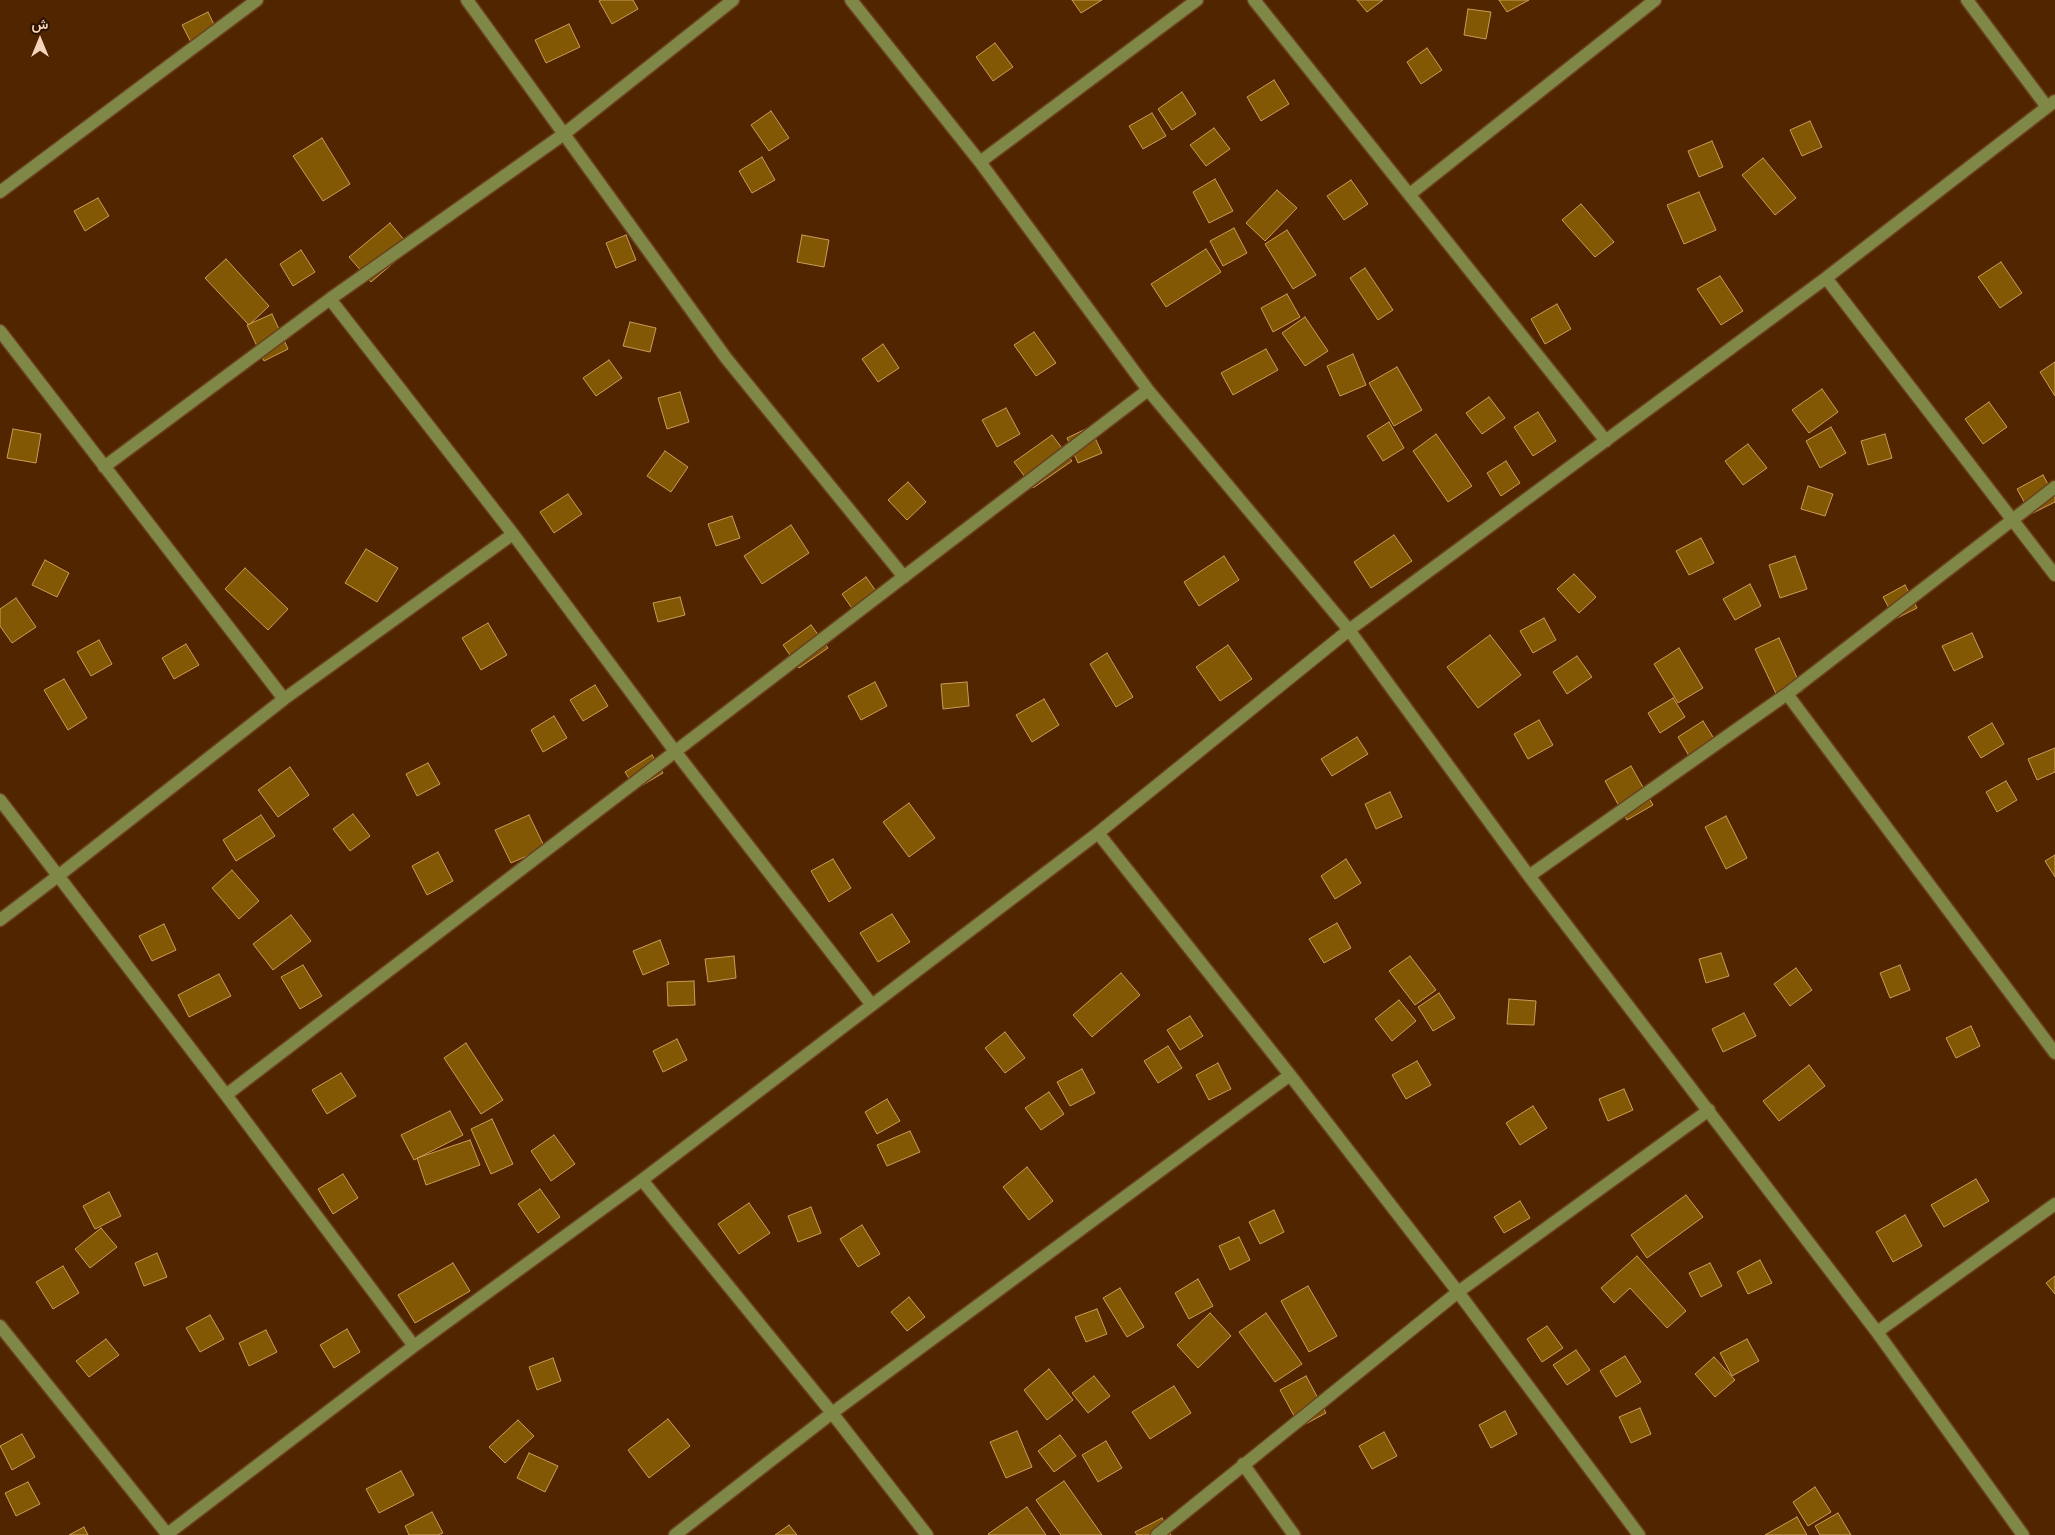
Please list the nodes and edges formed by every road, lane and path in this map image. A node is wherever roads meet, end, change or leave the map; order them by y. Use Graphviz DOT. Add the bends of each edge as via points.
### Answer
graph roads {
  1 [pos="257,0"];
  2 [pos="468,0"];
  3 [pos="733,0"];
  4 [pos="851,0"];
  5 [pos="1197,0"];
  6 [pos="1254,0"];
  7 [pos="1655,0"];
  8 [pos="1967,0"];
  9 [pos="2051,104"];
  10 [pos="564,134"];
  11 [pos="980,162"];
  12 [pos="0,192"];
  13 [pos="1410,194"];
  14 [pos="1826,278"];
  15 [pos="330,299"];
  16 [pos="0,331"];
  17 [pos="1148,390"];
  18 [pos="1606,441"];
  19 [pos="104,467"];
  20 [pos="2055,487"];
  21 [pos="2013,521"];
  22 [pos="513,534"];
  23 [pos="2055,575"];
  24 [pos="904,577"];
  25 [pos="1349,630"];
  26 [pos="1787,694"];
  27 [pos="284,699"];
  28 [pos="674,750"];
  29 [pos="0,800"];
  30 [pos="1098,833"];
  31 [pos="58,876"];
  32 [pos="1529,876"];
  33 [pos="0,920"];
  34 [pos="872,1005"];
  35 [pos="2055,1053"];
  36 [pos="1290,1075"];
  37 [pos="226,1095"];
  38 [pos="1709,1110"];
  39 [pos="642,1180"];
  40 [pos="2055,1204"];
  41 [pos="1458,1292"];
  42 [pos="0,1326"];
  43 [pos="1878,1332"];
  44 [pos="414,1346"];
  45 [pos="832,1413"];
  46 [pos="1243,1464"];
  47 [pos="167,1535"];
  48 [pos="675,1535"];
  49 [pos="928,1535"];
  50 [pos="1157,1535"];
  51 [pos="1294,1535"];
  52 [pos="1639,1535"];
  53 [pos="2023,1535"];
  1 -- 12 [label="street"];
  2 -- 10 [label="street"];
  3 -- 10 [label="street"];
  4 -- 11 [label="street"];
  5 -- 11 [label="street"];
  6 -- 13 [label="street"];
  7 -- 13 [label="street"];
  8 -- 9 [label="street"];
  9 -- 14 [label="street"];
  10 -- 15 [label="street"];
  10 -- 24 [label="street" via="726,358"];
  11 -- 17 [label="street"];
  13 -- 18 [label="street"];
  14 -- 18 [label="street"];
  14 -- 21 [label="street"];
  15 -- 19 [label="street"];
  15 -- 22 [label="street"];
  16 -- 19 [label="street"];
  17 -- 24 [label="street"];
  17 -- 25 [label="street"];
  18 -- 25 [label="street"];
  19 -- 27 [label="street"];
  20 -- 21 [label="street"];
  21 -- 23 [label="street"];
  21 -- 26 [label="street"];
  22 -- 27 [label="street"];
  22 -- 28 [label="street"];
  24 -- 28 [label="street"];
  25 -- 30 [label="street"];
  25 -- 32 [label="street"];
  26 -- 32 [label="street"];
  26 -- 35 [label="street"];
  27 -- 31 [label="street"];
  28 -- 34 [label="street"];
  28 -- 37 [label="street"];
  29 -- 31 [label="street"];
  30 -- 34 [label="street"];
  30 -- 36 [label="street"];
  31 -- 33 [label="street"];
  31 -- 37 [label="street"];
  32 -- 38 [label="street"];
  34 -- 39 [label="street"];
  36 -- 41 [label="street"];
  36 -- 45 [label="street"];
  37 -- 44 [label="street"];
  38 -- 41 [label="street"];
  38 -- 43 [label="street"];
  39 -- 44 [label="street"];
  39 -- 45 [label="street"];
  40 -- 43 [label="street"];
  41 -- 46 [label="street"];
  41 -- 52 [label="street"];
  42 -- 47 [label="street"];
  43 -- 53 [label="street"];
  44 -- 47 [label="street"];
  45 -- 48 [label="street"];
  45 -- 49 [label="street"];
  46 -- 50 [label="street"];
  46 -- 51 [label="street"];
}
